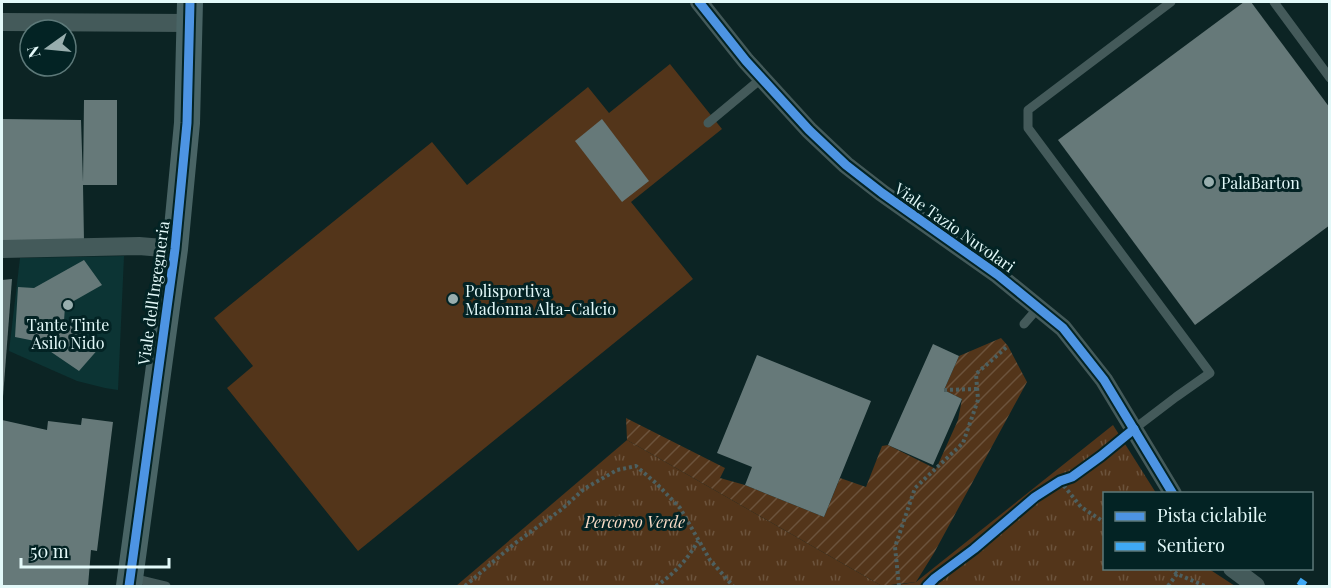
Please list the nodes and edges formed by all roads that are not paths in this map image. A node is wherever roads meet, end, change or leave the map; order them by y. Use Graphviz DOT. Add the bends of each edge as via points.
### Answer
graph roads {
  1 [pos="699,2"];
  2 [pos="1171,2"];
  3 [pos="1274,2"];
  4 [pos="190,12"];
  5 [pos="2,22"];
  6 [pos="762,78"];
  7 [pos="1329,78"];
  8 [pos="708,123"];
  9 [pos="2,249"];
  10 [pos="175,249"];
  11 [pos="1038,308"];
  12 [pos="1024,324"];
  13 [pos="1134,429"];
  14 [pos="1172,492"];
  15 [pos="1235,570"];
  16 [pos="130,582"];
  17 [pos="166,586"];
  18 [pos="1256,586"];
  1 -- 6 [label="street, Viale Tazio Nuvolari"];
  2 -- 13 [label="lane" via="1028,110 1028,128 1210,373"];
  3 -- 7 [label="lane"];
  4 -- 5 [label="street"];
  4 -- 10 [label="street, Viale dell'Ingegneria" via="187,123"];
  6 -- 8 [label="lane"];
  6 -- 11 [label="street, Viale Tazio Nuvolari" via="846,165"];
  9 -- 10 [label="street"];
  10 -- 16 [label="street, Viale dell'Ingegneria"];
  11 -- 12 [label="lane"];
  11 -- 13 [label="street, Viale Tazio Nuvolari" via="1063,328 1104,380"];
  13 -- 14 [label="street, Viale Tazio Nuvolari"];
  15 -- 18 [label="street"];
  16 -- 17 [label="lane"];
}
